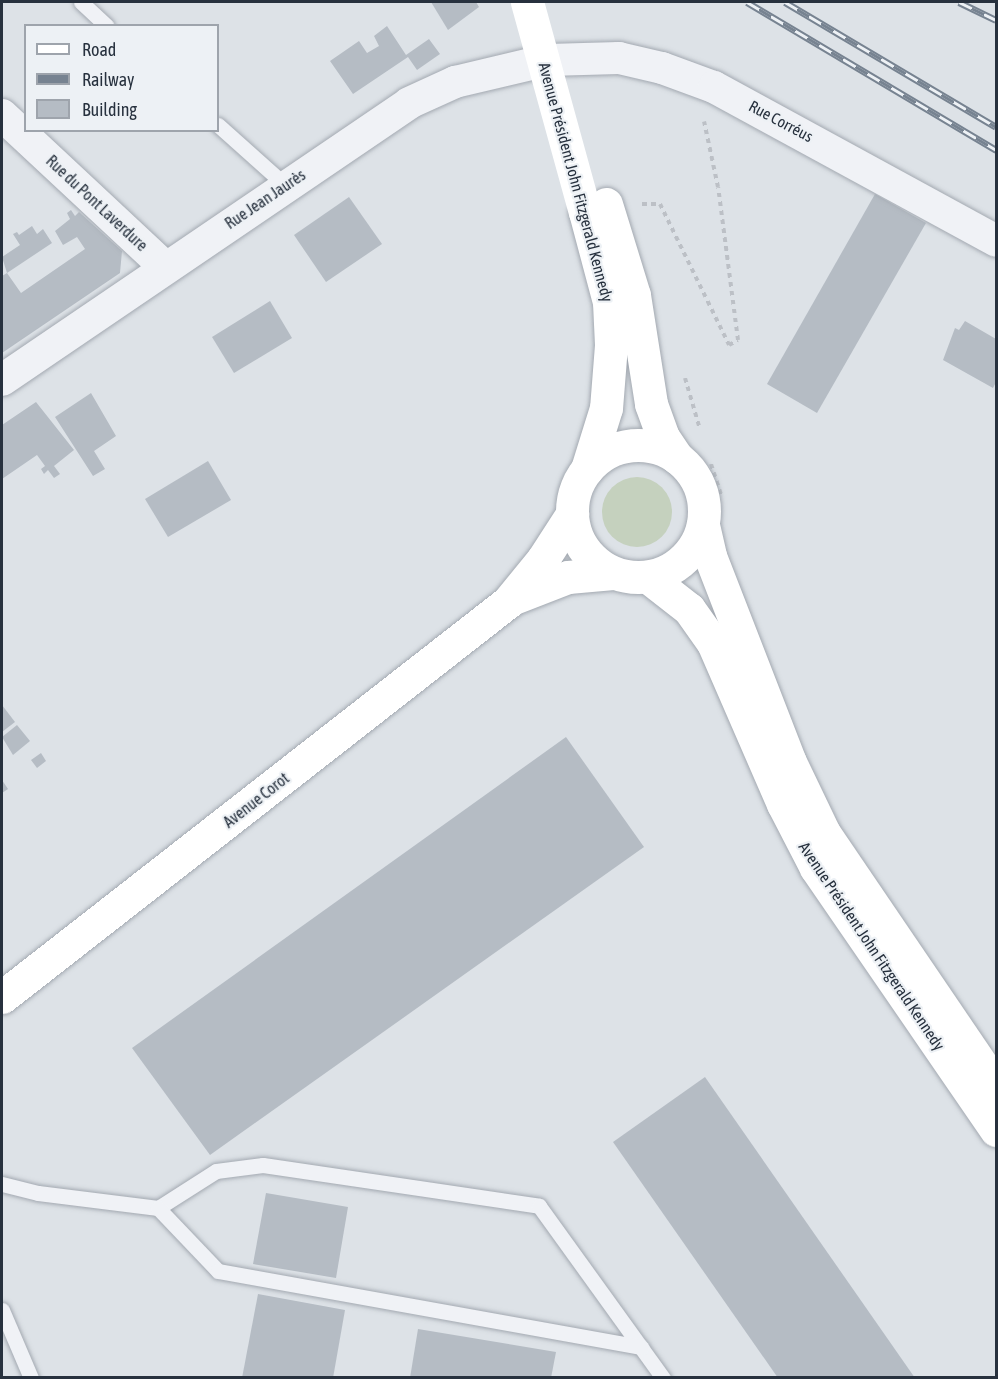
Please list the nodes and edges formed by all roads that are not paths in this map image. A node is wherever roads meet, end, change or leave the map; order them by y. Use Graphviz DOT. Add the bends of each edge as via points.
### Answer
graph roads {
  1 [pos="81,2"];
  2 [pos="527,2"];
  3 [pos="551,2"];
  4 [pos="105,24"];
  5 [pos="548,60"];
  6 [pos="2,115"];
  7 [pos="219,126"];
  8 [pos="285,185"];
  9 [pos="596,208"];
  10 [pos="996,241"];
  11 [pos="165,267"];
  12 [pos="2,380"];
  13 [pos="677,458"];
  14 [pos="587,469"];
  15 [pos="572,514"];
  16 [pos="703,525"];
  17 [pos="613,573"];
  18 [pos="648,577"];
  19 [pos="508,602"];
  20 [pos="835,852"];
  21 [pos="2,1000"];
  22 [pos="996,1058"];
  23 [pos="996,1086"];
  24 [pos="996,1130"];
  25 [pos="2,1184"];
  26 [pos="158,1208"];
  27 [pos="2,1310"];
  28 [pos="641,1347"];
  29 [pos="31,1377"];
  30 [pos="663,1377"];
  1 -- 4 [label="lane"];
  2 -- 9 [label="main road, Avenue Président John Fitzgerald Kennedy, bridge"];
  3 -- 9 [label="main road, Avenue Président John Fitzgerald Kennedy"];
  5 -- 8 [label="street, Rue Jean Jaurès" via="479,74 431,92 384,118"];
  5 -- 10 [label="street, Rue Corréus" via="619,58 714,87"];
  6 -- 11 [label="street, Rue du Pont Laverdure"];
  7 -- 8 [label="lane"];
  8 -- 11 [label="street, Rue Jean Jaurès"];
  9 -- 13 [label="main road, Avenue Président John Fitzgerald Kennedy" via="634,296 651,404 663,437"];
  9 -- 14 [label="main road, Avenue Président John Fitzgerald Kennedy" via="611,345 606,408"];
  11 -- 12 [label="street, Rue Jean Jaurès"];
  13 -- 14 [label="main road, Avenue Président John Fitzgerald Kennedy" via="657,448 635,445 604,454"];
  13 -- 16 [label="main road, Avenue Président John Fitzgerald Kennedy" via="698,482 704,503"];
  14 -- 15 [label="main road, Avenue Président John Fitzgerald Kennedy" via="577,485"];
  15 -- 17 [label="main road, Avenue Président John Fitzgerald Kennedy" via="584,549"];
  15 -- 19 [label="main road, Avenue Corot" via="549,551"];
  16 -- 18 [label="main road, Avenue Président John Fitzgerald Kennedy" via="684,560"];
  16 -- 20 [label="main road, Avenue Président John Fitzgerald Kennedy" via="710,556 790,762"];
  17 -- 18 [label="main road, Avenue Président John Fitzgerald Kennedy"];
  17 -- 19 [label="main road, Avenue Corot" via="568,577"];
  18 -- 24 [label="main road, Avenue Président John Fitzgerald Kennedy" via="689,609 713,643 783,804 816,868"];
  19 -- 21 [label="main road, Avenue Corot"];
  20 -- 22 [label="street" via="898,922"];
  20 -- 23 [label="main road, Avenue Président John Fitzgerald Kennedy"];
  25 -- 26 [label="lane" via="38,1193"];
  26 -- 28 [label="lane" via="218,1272"];
  26 -- 28 [label="lane" via="216,1171 262,1165 539,1206"];
  27 -- 29 [label="lane"];
  28 -- 30 [label="lane"];
}
